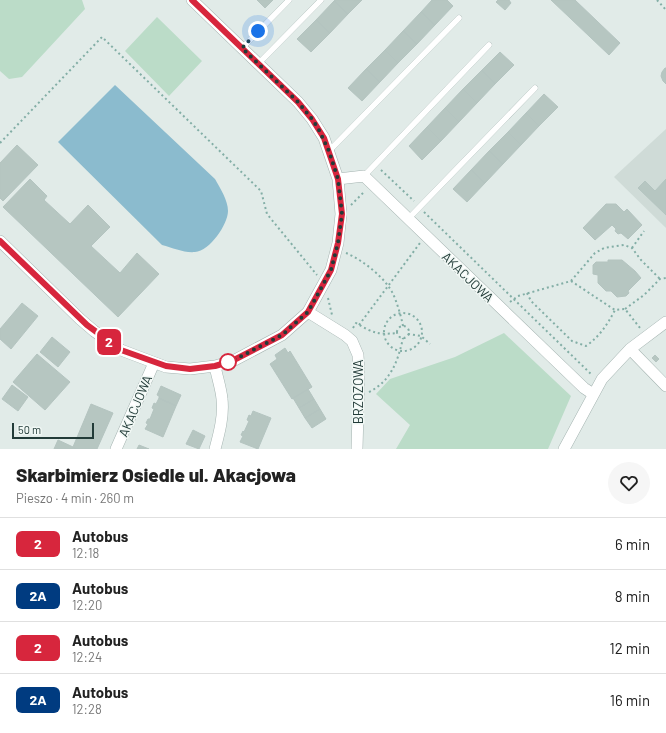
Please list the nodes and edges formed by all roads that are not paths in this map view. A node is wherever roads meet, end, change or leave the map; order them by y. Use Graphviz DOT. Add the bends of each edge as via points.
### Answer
graph roads {
  1 [pos="289,0"];
  2 [pos="321,0"];
  3 [pos="196,1"];
  4 [pos="459,18"];
  5 [pos="489,45"];
  6 [pos="242,48"];
  7 [pos="258,64"];
  8 [pos="536,88"];
  9 [pos="329,151"];
  10 [pos="364,176"];
  11 [pos="338,179"];
  12 [pos="408,219"];
  13 [pos="0,241"];
  14 [pos="308,312"];
  15 [pos="666,322"];
  16 [pos="630,349"];
  17 [pos="154,363"];
  18 [pos="215,366"];
  19 [pos="666,386"];
  20 [pos="592,394"];
  21 [pos="116,449"];
  22 [pos="215,449"];
  23 [pos="357,449"];
  24 [pos="564,449"];
  1 -- 6 [label="lane"];
  2 -- 7 [label="lane"];
  3 -- 6 [label="street, AKACJOWA"];
  4 -- 9 [label="lane"];
  5 -- 10 [label="lane"];
  6 -- 7 [label="street, AKACJOWA"];
  7 -- 9 [label="street, AKACJOWA" via="312,119"];
  8 -- 12 [label="lane"];
  9 -- 11 [label="street, AKACJOWA"];
  10 -- 11 [label="street"];
  10 -- 12 [label="street, AKACJOWA"];
  11 -- 14 [label="street, AKACJOWA" via="342,214 338,243 331,270"];
  12 -- 20 [label="street, AKACJOWA"];
  13 -- 17 [label="street, AKACJOWA" via="94,332 121,350"];
  14 -- 18 [label="street, AKACJOWA" via="282,335 232,361"];
  14 -- 23 [label="street, BRZOZOWA" via="352,341 358,355"];
  15 -- 16 [label="street"];
  16 -- 19 [label="street"];
  16 -- 20 [label="street" via="602,379"];
  17 -- 18 [label="street, AKACJOWA" via="190,369"];
  17 -- 21 [label="street, AKACJOWA"];
  18 -- 22 [label="street" via="222,400"];
  20 -- 24 [label="street"];
}
